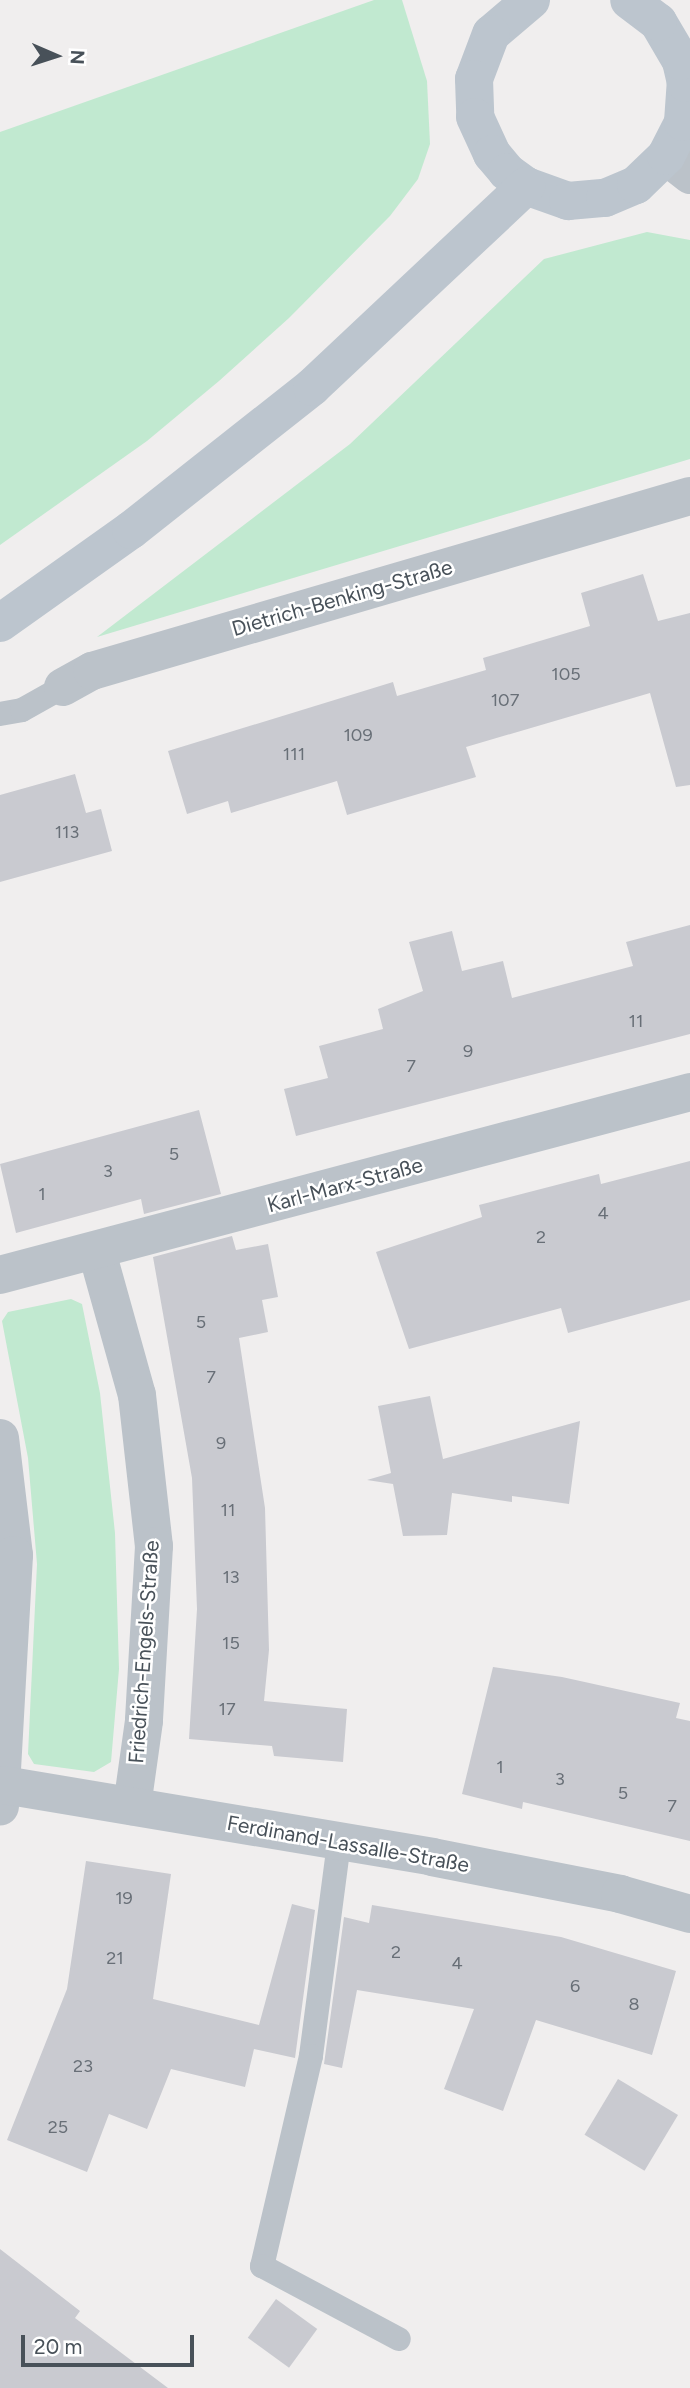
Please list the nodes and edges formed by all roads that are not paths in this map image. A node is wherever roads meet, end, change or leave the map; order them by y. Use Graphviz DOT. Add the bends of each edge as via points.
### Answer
graph roads {
  1 [pos="640,3"];
  2 [pos="511,5"];
  3 [pos="678,166"];
  4 [pos="526,186"];
  5 [pos="690,496"];
  6 [pos="0,623"];
  7 [pos="63,687"];
  8 [pos="0,715"];
  9 [pos="690,1092"];
  10 [pos="97,1252"];
  11 [pos="0,1275"];
  12 [pos="0,1438"];
  13 [pos="2,1796"];
  14 [pos="132,1806"];
  15 [pos="339,1843"];
  16 [pos="690,1914"];
  17 [pos="399,2339"];
  1 -- 3 [label="main road" via="671,40 686,83"];
  2 -- 4 [label="main road" via="479,60 473,99 481,135 492,154"];
  3 -- 4 [label="main road" via="605,198 568,201"];
  4 -- 6 [label="main road" via="312,387 131,530"];
  5 -- 7 [label="street, Dietrich-Benking-Straße" via="92,671"];
  7 -- 8 [label="lane, Dietrich-Benking-Straße" via="22,710"];
  9 -- 10 [label="street, Karl-Marx-Straße"];
  10 -- 11 [label="street, Karl-Marx-Straße"];
  10 -- 14 [label="street, Friedrich-Engels-Straße" via="137,1395 154,1546 144,1721"];
  12 -- 13 [label="street" via="14,1555"];
  13 -- 14 [label="street, Ferdinand-Lassalle-Straße"];
  14 -- 15 [label="street, Ferdinand-Lassalle-Straße"];
  15 -- 16 [label="street, Ferdinand-Lassalle-Straße" via="620,1894"];
  15 -- 17 [label="lane" via="311,2056 262,2266"];
}
